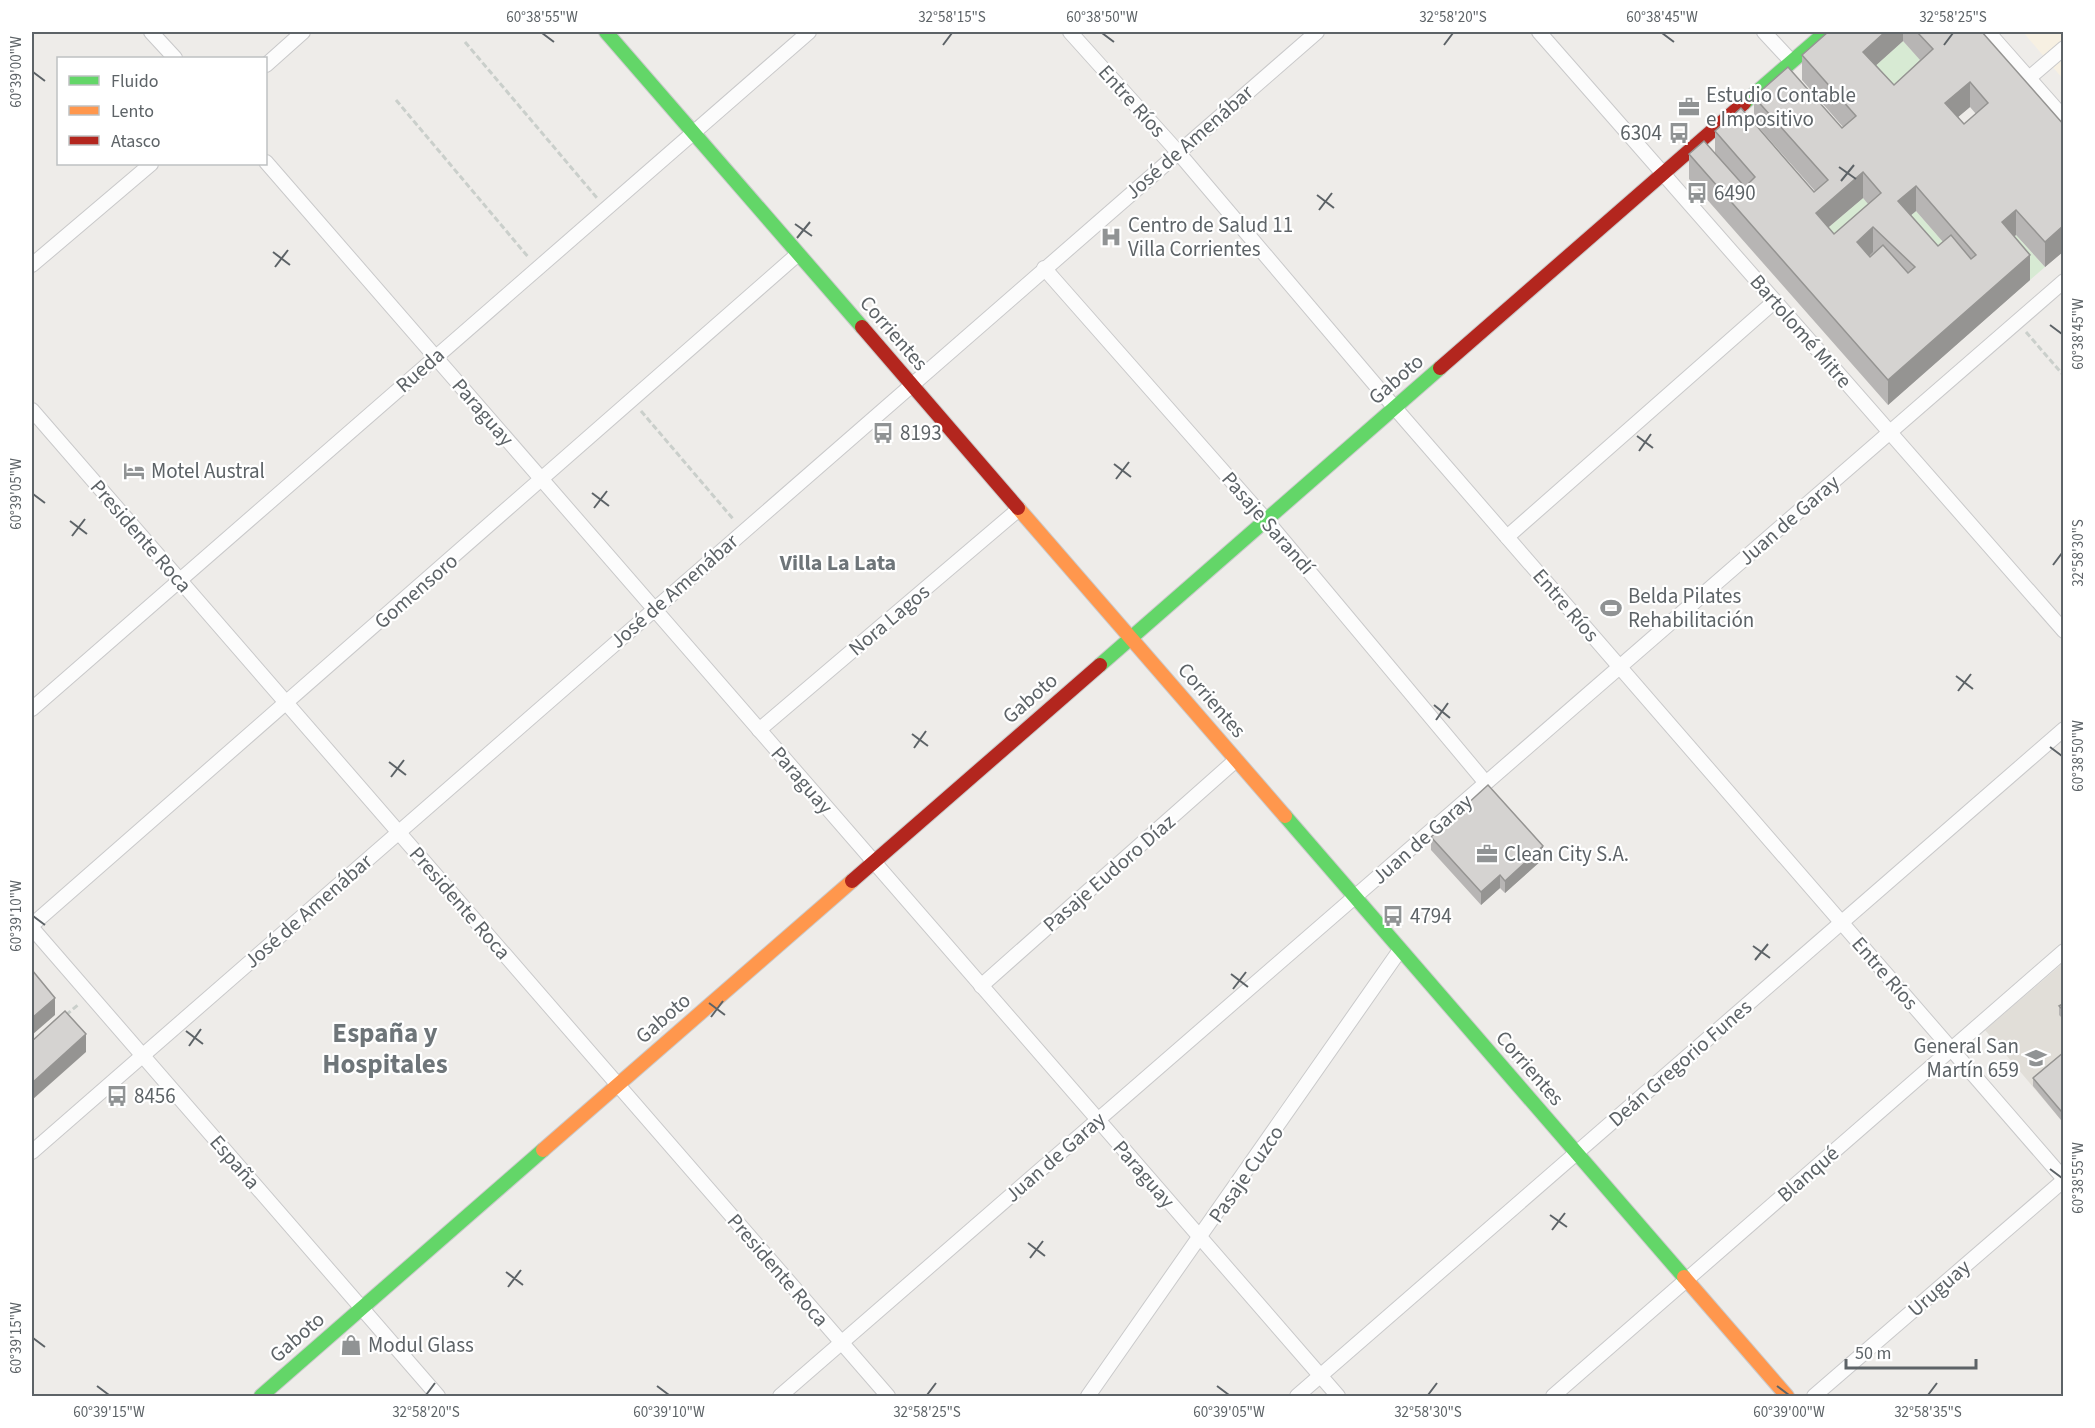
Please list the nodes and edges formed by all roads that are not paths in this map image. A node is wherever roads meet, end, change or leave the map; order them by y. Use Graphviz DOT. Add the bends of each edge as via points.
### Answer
graph roads {
  1 [pos="151,32"];
  2 [pos="303,32"];
  3 [pos="606,32"];
  4 [pos="809,32"];
  5 [pos="1070,32"];
  6 [pos="1317,32"];
  7 [pos="1539,32"];
  8 [pos="1764,32"];
  9 [pos="1826,32"];
  10 [pos="1988,32"];
  11 [pos="2064,48"];
  12 [pos="174,57"];
  13 [pos="1791,61"];
  14 [pos="267,64"];
  15 [pos="2029,78"];
  16 [pos="2064,118"];
  17 [pos="693,133"];
  18 [pos="1177,151"];
  19 [pos="267,163"];
  20 [pos="150,165"];
  21 [pos="1664,174"];
  22 [pos="798,254"];
  23 [pos="32,265"];
  24 [pos="1044,268"];
  25 [pos="2064,280"];
  26 [pos="1775,301"];
  27 [pos="435,357"];
  28 [pos="911,384"];
  29 [pos="1395,408"];
  30 [pos="32,410"];
  31 [pos="1890,433"];
  32 [pos="542,480"];
  33 [pos="1019,509"];
  34 [pos="1266,520"];
  35 [pos="1507,537"];
  36 [pos="179,580"];
  37 [pos="654,609"];
  38 [pos="2064,631"];
  39 [pos="1130,638"];
  40 [pos="1620,667"];
  41 [pos="285,705"];
  42 [pos="32,709"];
  43 [pos="2064,729"];
  44 [pos="759,730"];
  45 [pos="1236,760"];
  46 [pos="1486,783"];
  47 [pos="398,832"];
  48 [pos="873,862"];
  49 [pos="1355,897"];
  50 [pos="1841,922"];
  51 [pos="32,926"];
  52 [pos="1400,950"];
  53 [pos="2064,951"];
  54 [pos="981,986"];
  55 [pos="1951,1049"];
  56 [pos="142,1056"];
  57 [pos="618,1085"];
  58 [pos="1098,1120"];
  59 [pos="32,1152"];
  60 [pos="1576,1153"];
  61 [pos="2064,1180"];
  62 [pos="1201,1239"];
  63 [pos="1686,1280"];
  64 [pos="362,1309"];
  65 [pos="842,1343"];
  66 [pos="1320,1376"];
  67 [pos="261,1396"];
  68 [pos="438,1396"];
  69 [pos="780,1396"];
  70 [pos="888,1396"];
  71 [pos="1088,1396"];
  72 [pos="1297,1396"];
  73 [pos="1338,1396"];
  74 [pos="1553,1396"];
  75 [pos="1787,1396"];
  76 [pos="1814,1396"];
  1 -- 12 [label="street"];
  2 -- 14 [label="street"];
  3 -- 17 [label="street, Corrientes"];
  4 -- 17 [label="street, Rueda"];
  5 -- 18 [label="street, Entre Ríos"];
  6 -- 18 [label="street, José de Amenábar"];
  7 -- 21 [label="street, Bartolomé Mitre"];
  8 -- 13 [label="street"];
  9 -- 13 [label="street, Gaboto"];
  10 -- 15 [label="street"];
  11 -- 15 [label="street"];
  13 -- 21 [label="street, Gaboto"];
  15 -- 16 [label="street"];
  17 -- 22 [label="street, Corrientes"];
  17 -- 27 [label="street, Rueda"];
  18 -- 24 [label="street, José de Amenábar"];
  18 -- 29 [label="street, Entre Ríos"];
  19 -- 27 [label="street, Paraguay"];
  20 -- 23 [label="street"];
  21 -- 26 [label="street, Bartolomé Mitre"];
  21 -- 29 [label="street, Gaboto"];
  22 -- 28 [label="street, Corrientes"];
  22 -- 32 [label="street, Gomensoro"];
  24 -- 28 [label="street, José de Amenábar"];
  24 -- 34 [label="street, Pasaje Sarandí"];
  25 -- 31 [label="street, Juan de Garay"];
  26 -- 31 [label="street, Bartolomé Mitre"];
  26 -- 35 [label="street"];
  27 -- 32 [label="street, Paraguay"];
  27 -- 36 [label="street, Rueda"];
  28 -- 33 [label="street, Corrientes"];
  28 -- 37 [label="street, José de Amenábar"];
  29 -- 34 [label="street, Gaboto"];
  29 -- 35 [label="street, Entre Ríos"];
  30 -- 36 [label="street, Presidente Roca"];
  31 -- 38 [label="street, Bartolomé Mitre"];
  31 -- 40 [label="street, Juan de Garay"];
  32 -- 37 [label="street, Paraguay"];
  32 -- 41 [label="street, Gomensoro"];
  33 -- 39 [label="street, Corrientes"];
  33 -- 44 [label="street, Nora Lagos"];
  34 -- 39 [label="street, Gaboto"];
  34 -- 46 [label="street, Pasaje Sarandí"];
  35 -- 40 [label="street, Entre Ríos"];
  36 -- 41 [label="street, Presidente Roca"];
  36 -- 42 [label="street, Rueda"];
  37 -- 44 [label="street, Paraguay"];
  37 -- 47 [label="street, José de Amenábar"];
  39 -- 45 [label="street, Corrientes"];
  39 -- 48 [label="street, Gaboto"];
  40 -- 46 [label="street, Juan de Garay"];
  40 -- 50 [label="street, Entre Ríos"];
  41 -- 47 [label="street, Presidente Roca"];
  41 -- 51 [label="street, Gomensoro"];
  43 -- 50 [label="street, Deán Gregorio Funes"];
  44 -- 48 [label="street, Paraguay"];
  45 -- 49 [label="street, Corrientes"];
  45 -- 54 [label="street, Pasaje Eudoro Díaz"];
  46 -- 49 [label="street, Juan de Garay"];
  47 -- 56 [label="street, José de Amenábar"];
  47 -- 57 [label="street, Presidente Roca"];
  48 -- 54 [label="street, Paraguay"];
  48 -- 57 [label="street, Gaboto"];
  49 -- 52 [label="street, Corrientes"];
  49 -- 58 [label="street, Juan de Garay"];
  50 -- 55 [label="street, Entre Ríos"];
  50 -- 60 [label="street, Deán Gregorio Funes"];
  51 -- 56 [label="street, España"];
  52 -- 60 [label="street, Corrientes"];
  52 -- 62 [label="street, Pasaje Cuzco"];
  53 -- 55 [label="street, Blanqué"];
  54 -- 58 [label="street, Paraguay"];
  55 -- 61 [label="street, Entre Ríos"];
  55 -- 63 [label="street, Blanqué"];
  56 -- 59 [label="street, José de Amenábar"];
  56 -- 64 [label="street, España"];
  57 -- 64 [label="street, Gaboto"];
  57 -- 65 [label="street, Presidente Roca"];
  58 -- 62 [label="street, Paraguay"];
  58 -- 65 [label="street, Juan de Garay"];
  60 -- 63 [label="street, Corrientes"];
  60 -- 66 [label="street, Deán Gregorio Funes"];
  61 -- 76 [label="street, Uruguay"];
  62 -- 66 [label="street, Paraguay"];
  62 -- 71 [label="street, Pasaje Cuzco"];
  63 -- 74 [label="street, Blanqué"];
  63 -- 75 [label="street, Corrientes"];
  64 -- 67 [label="street, Gaboto"];
  64 -- 68 [label="street, España"];
  65 -- 69 [label="street, Juan de Garay"];
  65 -- 70 [label="street, Presidente Roca"];
  66 -- 72 [label="street, Deán Gregorio Funes"];
  66 -- 73 [label="street, Paraguay"];
}
